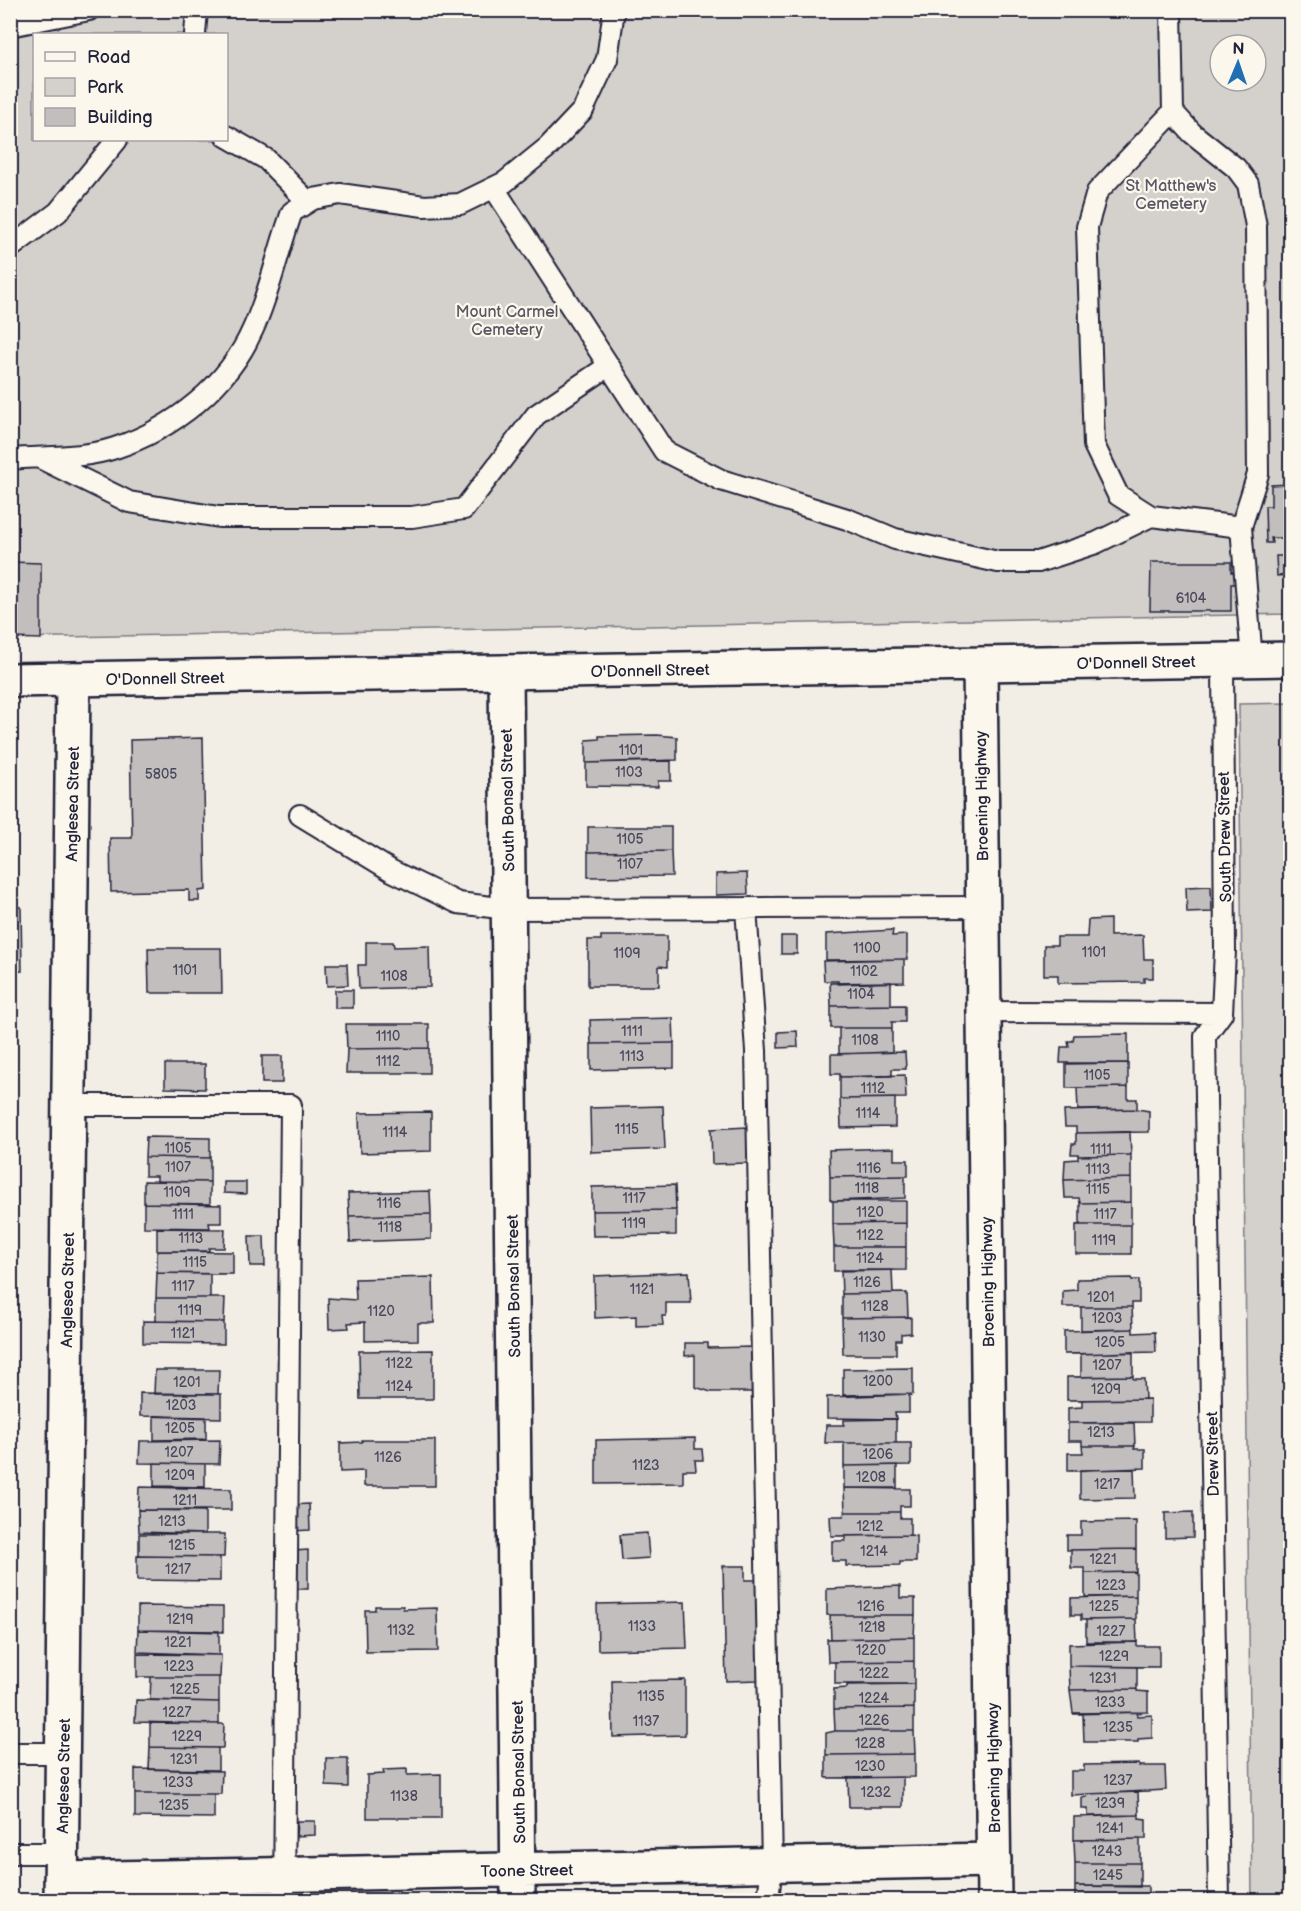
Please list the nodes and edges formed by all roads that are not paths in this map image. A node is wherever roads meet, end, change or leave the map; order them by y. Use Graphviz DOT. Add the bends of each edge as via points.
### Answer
graph roads {
  1 [pos="89,10"];
  2 [pos="197,10"];
  3 [pos="614,10"];
  4 [pos="1171,10"];
  5 [pos="34,15"];
  6 [pos="10,26"];
  7 [pos="195,33"];
  8 [pos="1173,112"];
  9 [pos="228,137"];
  10 [pos="116,141"];
  11 [pos="494,188"];
  12 [pos="308,202"];
  13 [pos="10,248"];
  14 [pos="607,366"];
  15 [pos="40,458"];
  16 [pos="10,459"];
  17 [pos="1151,516"];
  18 [pos="1241,527"];
  19 [pos="1290,659"];
  20 [pos="1237,660"];
  21 [pos="980,664"];
  22 [pos="506,672"];
  23 [pos="73,679"];
  24 [pos="10,680"];
  25 [pos="300,815"];
  26 [pos="983,907"];
  27 [pos="746,908"];
  28 [pos="508,909"];
  29 [pos="984,1012"];
  30 [pos="1222,1013"];
  31 [pos="69,1105"];
  32 [pos="10,1753"];
  33 [pos="63,1753"];
  34 [pos="10,1853"];
  35 [pos="994,1860"];
  36 [pos="772,1865"];
  37 [pos="61,1878"];
  38 [pos="518,1886"];
  39 [pos="284,1888"];
  40 [pos="768,1900"];
  41 [pos="994,1900"];
  42 [pos="1219,1900"];
  1 -- 5 [label="lane"];
  2 -- 7 [label="lane"];
  3 -- 11 [label="lane" via="607,59 583,110 548,147"];
  4 -- 8 [label="lane"];
  5 -- 6 [label="lane"];
  8 -- 17 [label="lane" via="1097,192 1087,227 1094,445 1118,495"];
  8 -- 18 [label="lane" via="1192,133 1236,168 1248,184 1256,226 1258,474"];
  9 -- 12 [label="lane" via="266,159"];
  10 -- 13 [label="lane" via="58,213"];
  11 -- 12 [label="lane" via="460,204 424,206 340,195"];
  11 -- 14 [label="lane"];
  12 -- 15 [label="lane" via="292,212 253,329 233,365 198,404 159,428 114,448"];
  14 -- 15 [label="lane" via="536,415 464,509 412,517 219,517 129,502"];
  14 -- 17 [label="lane" via="663,451 721,480 847,519 896,539 998,562 1038,562 1096,543"];
  15 -- 16 [label="lane"];
  17 -- 18 [label="lane"];
  18 -- 20 [label="lane, South Drew Street"];
  19 -- 20 [label="street, O'Donnell Street"];
  20 -- 21 [label="street, O'Donnell Street"];
  20 -- 30 [label="lane, South Drew Street"];
  21 -- 22 [label="street, O'Donnell Street"];
  21 -- 26 [label="street, Broening Highway"];
  22 -- 23 [label="street, O'Donnell Street"];
  22 -- 28 [label="street, South Bonsal Street"];
  23 -- 24 [label="street, O'Donnell Street"];
  23 -- 31 [label="street, Anglesea Street"];
  25 -- 28 [label="lane" via="392,871 458,903"];
  26 -- 27 [label="lane"];
  26 -- 29 [label="street, Broening Highway"];
  27 -- 28 [label="lane"];
  27 -- 36 [label="lane" via="756,1051"];
  28 -- 38 [label="street, South Bonsal Street"];
  29 -- 30 [label="lane"];
  29 -- 35 [label="street, Broening Highway"];
  30 -- 42 [label="lane, Drew Street" via="1205,1036"];
  31 -- 33 [label="street, Anglesea Street"];
  31 -- 39 [label="lane" via="291,1105"];
  32 -- 33 [label="lane"];
  33 -- 37 [label="street, Anglesea Street"];
  34 -- 37 [label="lane"];
  35 -- 36 [label="street, Toone Street"];
  35 -- 41 [label="street, Broening Highway"];
  36 -- 38 [label="street, Toone Street"];
  36 -- 40 [label="lane"];
  37 -- 39 [label="street, Toone Street"];
  38 -- 39 [label="street, Toone Street"];
}
